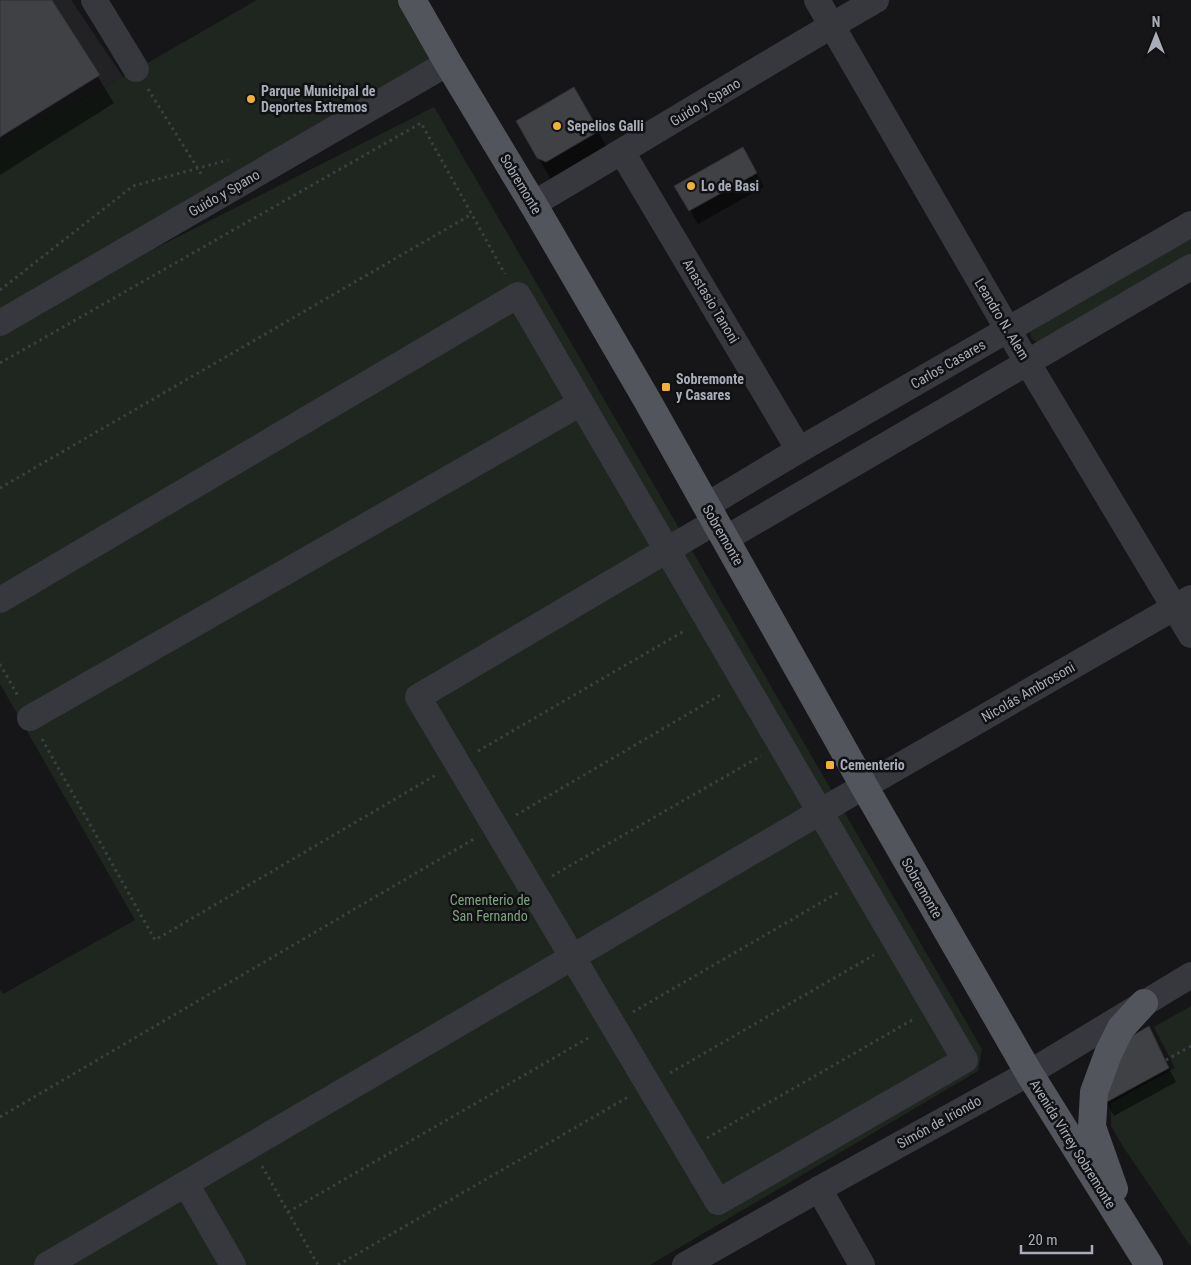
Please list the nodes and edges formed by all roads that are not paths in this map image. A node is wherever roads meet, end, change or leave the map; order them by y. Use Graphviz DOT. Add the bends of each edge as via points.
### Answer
graph roads {
  1 [pos="94,0"];
  2 [pos="412,0"];
  3 [pos="818,0"];
  4 [pos="876,0"];
  5 [pos="832,26"];
  6 [pos="448,63"];
  7 [pos="136,69"];
  8 [pos="622,152"];
  9 [pos="533,204"];
  10 [pos="1191,224"];
  11 [pos="1191,267"];
  12 [pos="0,323"];
  13 [pos="1008,330"];
  14 [pos="1027,362"];
  15 [pos="581,403"];
  16 [pos="799,450"];
  17 [pos="715,522"];
  18 [pos="667,550"];
  19 [pos="0,600"];
  20 [pos="1183,602"];
  21 [pos="1191,636"];
  22 [pos="30,718"];
  23 [pos="864,786"];
  24 [pos="820,812"];
  25 [pos="573,957"];
  26 [pos="1191,975"];
  27 [pos="1144,1004"];
  28 [pos="1029,1073"];
  29 [pos="186,1184"];
  30 [pos="819,1189"];
  31 [pos="1134,1242"];
  32 [pos="47,1265"];
  33 [pos="233,1265"];
  34 [pos="685,1265"];
  35 [pos="862,1265"];
  36 [pos="1149,1265"];
  1 -- 7 [label="street"];
  2 -- 6 [label="main road, Sobremonte"];
  3 -- 5 [label="street, Leandro N. Alem"];
  4 -- 5 [label="street, Guido y Spano"];
  5 -- 8 [label="street, Guido y Spano"];
  5 -- 13 [label="street, Leandro N. Alem"];
  6 -- 9 [label="main road, Sobremonte"];
  6 -- 12 [label="street, Guido y Spano"];
  8 -- 9 [label="street, Guido y Spano"];
  8 -- 16 [label="street, Anastasio Tanoni"];
  9 -- 17 [label="main road, Sobremonte"];
  10 -- 13 [label="street, Carlos Casares"];
  11 -- 14 [label="street"];
  13 -- 14 [label="street, Leandro N. Alem"];
  13 -- 16 [label="street, Carlos Casares"];
  14 -- 17 [label="street"];
  14 -- 20 [label="street, Leandro N. Alem"];
  15 -- 18 [label="street"];
  15 -- 19 [label="street" via="518,295"];
  15 -- 22 [label="street"];
  16 -- 17 [label="street, Carlos Casares"];
  17 -- 18 [label="street"];
  17 -- 23 [label="main road, Sobremonte"];
  18 -- 24 [label="street"];
  18 -- 25 [label="street" via="418,697"];
  20 -- 21 [label="street, Leandro N. Alem"];
  20 -- 23 [label="street, Nicolás Ambrosoni"];
  23 -- 24 [label="street, Nicolás Ambrosoni"];
  23 -- 28 [label="main road, Sobremonte"];
  24 -- 25 [label="street, Nicolás Ambrosoni"];
  24 -- 25 [label="street" via="964,1060 718,1202"];
  25 -- 29 [label="street, Nicolás Ambrosoni"];
  26 -- 27 [label="street, Simón de Iriondo"];
  27 -- 28 [label="street, Simón de Iriondo"];
  27 -- 31 [label="main road" via="1121,1028 1108,1054 1094,1092 1092,1127"];
  28 -- 30 [label="street, Simón de Iriondo"];
  28 -- 31 [label="main road, Avenida Virrey Sobremonte"];
  29 -- 32 [label="street, Nicolás Ambrosoni"];
  29 -- 33 [label="street"];
  30 -- 34 [label="street, Simón de Iriondo"];
  30 -- 35 [label="street"];
  31 -- 36 [label="main road, Avenida Virrey Sobremonte"];
}
